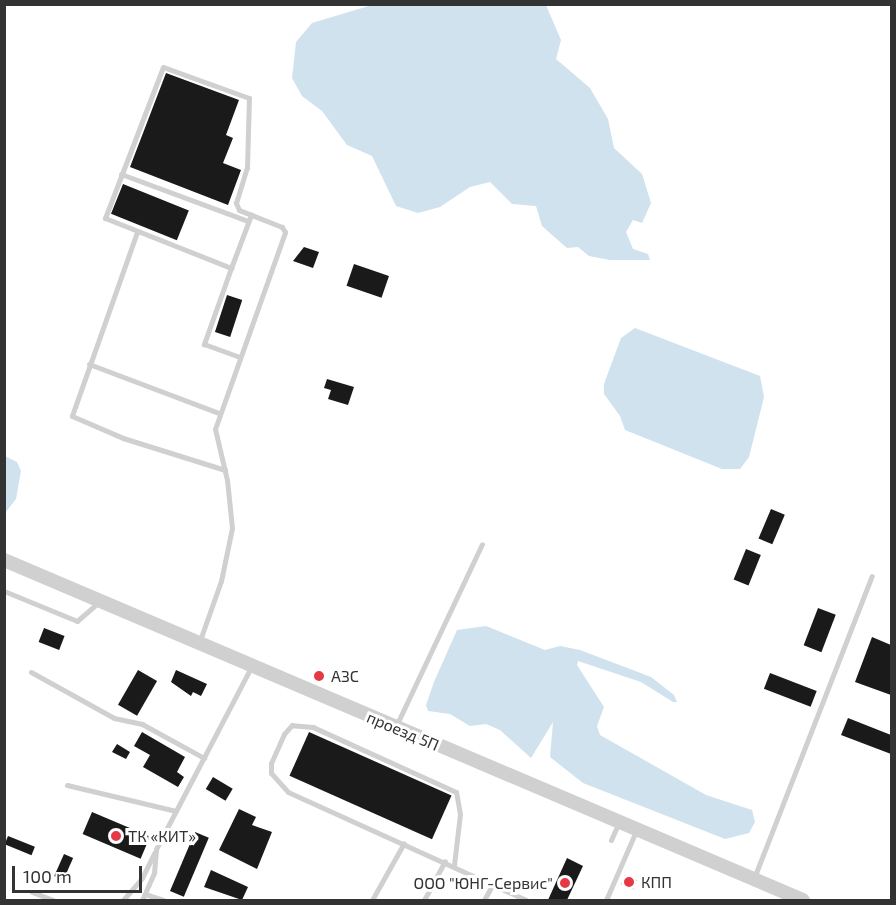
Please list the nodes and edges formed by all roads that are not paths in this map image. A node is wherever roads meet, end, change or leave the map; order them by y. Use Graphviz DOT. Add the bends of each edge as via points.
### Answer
graph roads {
  1 [pos="121,174"];
  2 [pos="249,218"];
  3 [pos="137,232"];
  4 [pos="231,268"];
  5 [pos="240,357"];
  6 [pos="89,364"];
  7 [pos="219,414"];
  8 [pos="225,470"];
  9 [pos="482,544"];
  10 [pos="4,560"];
  11 [pos="872,576"];
  12 [pos="4,591"];
  13 [pos="101,600"];
  14 [pos="199,643"];
  15 [pos="252,666"];
  16 [pos="31,672"];
  17 [pos="396,728"];
  18 [pos="204,758"];
  19 [pos="67,785"];
  20 [pos="176,811"];
  21 [pos="619,822"];
  22 [pos="636,830"];
  23 [pos="611,840"];
  24 [pos="404,843"];
  25 [pos="156,849"];
  26 [pos="445,861"];
  27 [pos="454,865"];
  28 [pos="753,879"];
  29 [pos="493,884"];
  30 [pos="32,892"];
  31 [pos="145,894"];
  32 [pos="52,900"];
  33 [pos="123,900"];
  34 [pos="142,900"];
  35 [pos="163,900"];
  36 [pos="372,900"];
  37 [pos="424,900"];
  38 [pos="483,900"];
  39 [pos="526,900"];
  40 [pos="606,900"];
  41 [pos="803,900"];
  1 -- 2 [label="lane"];
  1 -- 2 [label="lane" via="160,71 167,66 251,102 247,168 236,204"];
  1 -- 3 [label="lane" via="105,218"];
  2 -- 4 [label="lane"];
  2 -- 5 [label="lane" via="282,227 285,237"];
  3 -- 4 [label="lane"];
  3 -- 6 [label="lane"];
  4 -- 5 [label="lane" via="204,344"];
  5 -- 7 [label="lane"];
  6 -- 7 [label="lane"];
  6 -- 8 [label="lane" via="72,411 75,420"];
  7 -- 8 [label="lane" via="215,429"];
  8 -- 14 [label="lane" via="232,528 221,581"];
  9 -- 17 [label="lane"];
  10 -- 13 [label="street, проезд 5П"];
  11 -- 28 [label="lane"];
  12 -- 13 [label="lane" via="77,621"];
  13 -- 14 [label="street, проезд 5П"];
  14 -- 15 [label="street, проезд 5П"];
  15 -- 17 [label="street, проезд 5П"];
  15 -- 18 [label="lane"];
  16 -- 18 [label="lane" via="114,718 142,724"];
  17 -- 21 [label="street, проезд 5П"];
  18 -- 20 [label="lane"];
  19 -- 20 [label="lane"];
  20 -- 25 [label="lane"];
  21 -- 22 [label="street, проезд 5П"];
  21 -- 23 [label="lane"];
  22 -- 28 [label="street, проезд 5П" via="724,872"];
  22 -- 40 [label="lane"];
  24 -- 26 [label="lane"];
  24 -- 27 [label="lane" via="277,784 271,763 292,725 313,727 456,792 460,814"];
  24 -- 36 [label="lane"];
  25 -- 31 [label="lane" via="154,873"];
  25 -- 33 [label="lane" via="142,878"];
  26 -- 27 [label="lane"];
  26 -- 37 [label="lane"];
  27 -- 29 [label="lane"];
  28 -- 41 [label="street, проезд 5П"];
  29 -- 38 [label="lane"];
  29 -- 39 [label="lane"];
  30 -- 32 [label="lane"];
  31 -- 34 [label="lane"];
  31 -- 35 [label="lane"];
}
